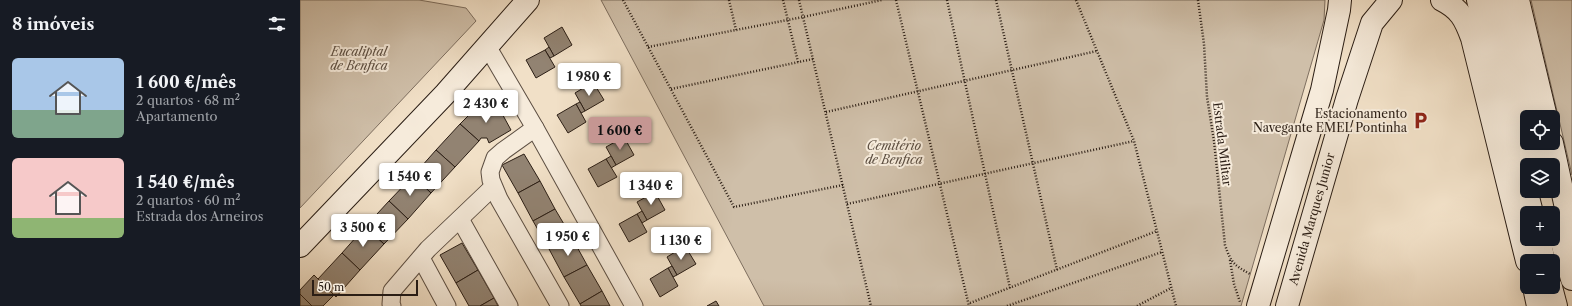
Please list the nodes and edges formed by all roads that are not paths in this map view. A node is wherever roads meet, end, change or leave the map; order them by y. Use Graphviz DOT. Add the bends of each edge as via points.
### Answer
graph roads {
  1 [pos="528,0"];
  2 [pos="1340,0"];
  3 [pos="1391,0"];
  4 [pos="1442,0"];
  5 [pos="1478,0"];
  6 [pos="1498,0"];
  7 [pos="1518,0"];
  8 [pos="487,46"];
  9 [pos="1527,110"];
  10 [pos="1544,110"];
  11 [pos="535,128"];
  12 [pos="1554,150"];
  13 [pos="493,187"];
  14 [pos="1551,198"];
  15 [pos="1530,206"];
  16 [pos="460,219"];
  17 [pos="1572,236"];
  18 [pos="300,246"];
  19 [pos="1525,254"];
  20 [pos="421,258"];
  21 [pos="1572,278"];
  22 [pos="1535,294"];
  23 [pos="1553,294"];
  24 [pos="392,306"];
  25 [pos="447,306"];
  26 [pos="509,306"];
  27 [pos="560,306"];
  28 [pos="634,306"];
  29 [pos="1258,306"];
  30 [pos="1288,306"];
  31 [pos="1538,306"];
  32 [pos="1556,306"];
  1 -- 8 [label="main road"];
  2 -- 29 [label="main road" via="1322,90"];
  3 -- 30 [label="main road, Avenida Marques Junior" via="1372,23 1347,99"];
  4 -- 19 [label="main road" via="1462,14 1472,38"];
  5 -- 15 [label="main road"];
  6 -- 9 [label="main road"];
  7 -- 10 [label="main road"];
  8 -- 11 [label="street"];
  8 -- 18 [label="main road" via="446,93"];
  11 -- 13 [label="street" via="495,158 490,172"];
  11 -- 28 [label="street"];
  12 -- 17 [label="main road"];
  13 -- 16 [label="street"];
  13 -- 27 [label="street"];
  14 -- 21 [label="main road"];
  16 -- 20 [label="street"];
  16 -- 26 [label="street"];
  20 -- 24 [label="street" via="392,291"];
  20 -- 25 [label="street"];
  22 -- 31 [label="main road"];
  23 -- 32 [label="main road"];
}
